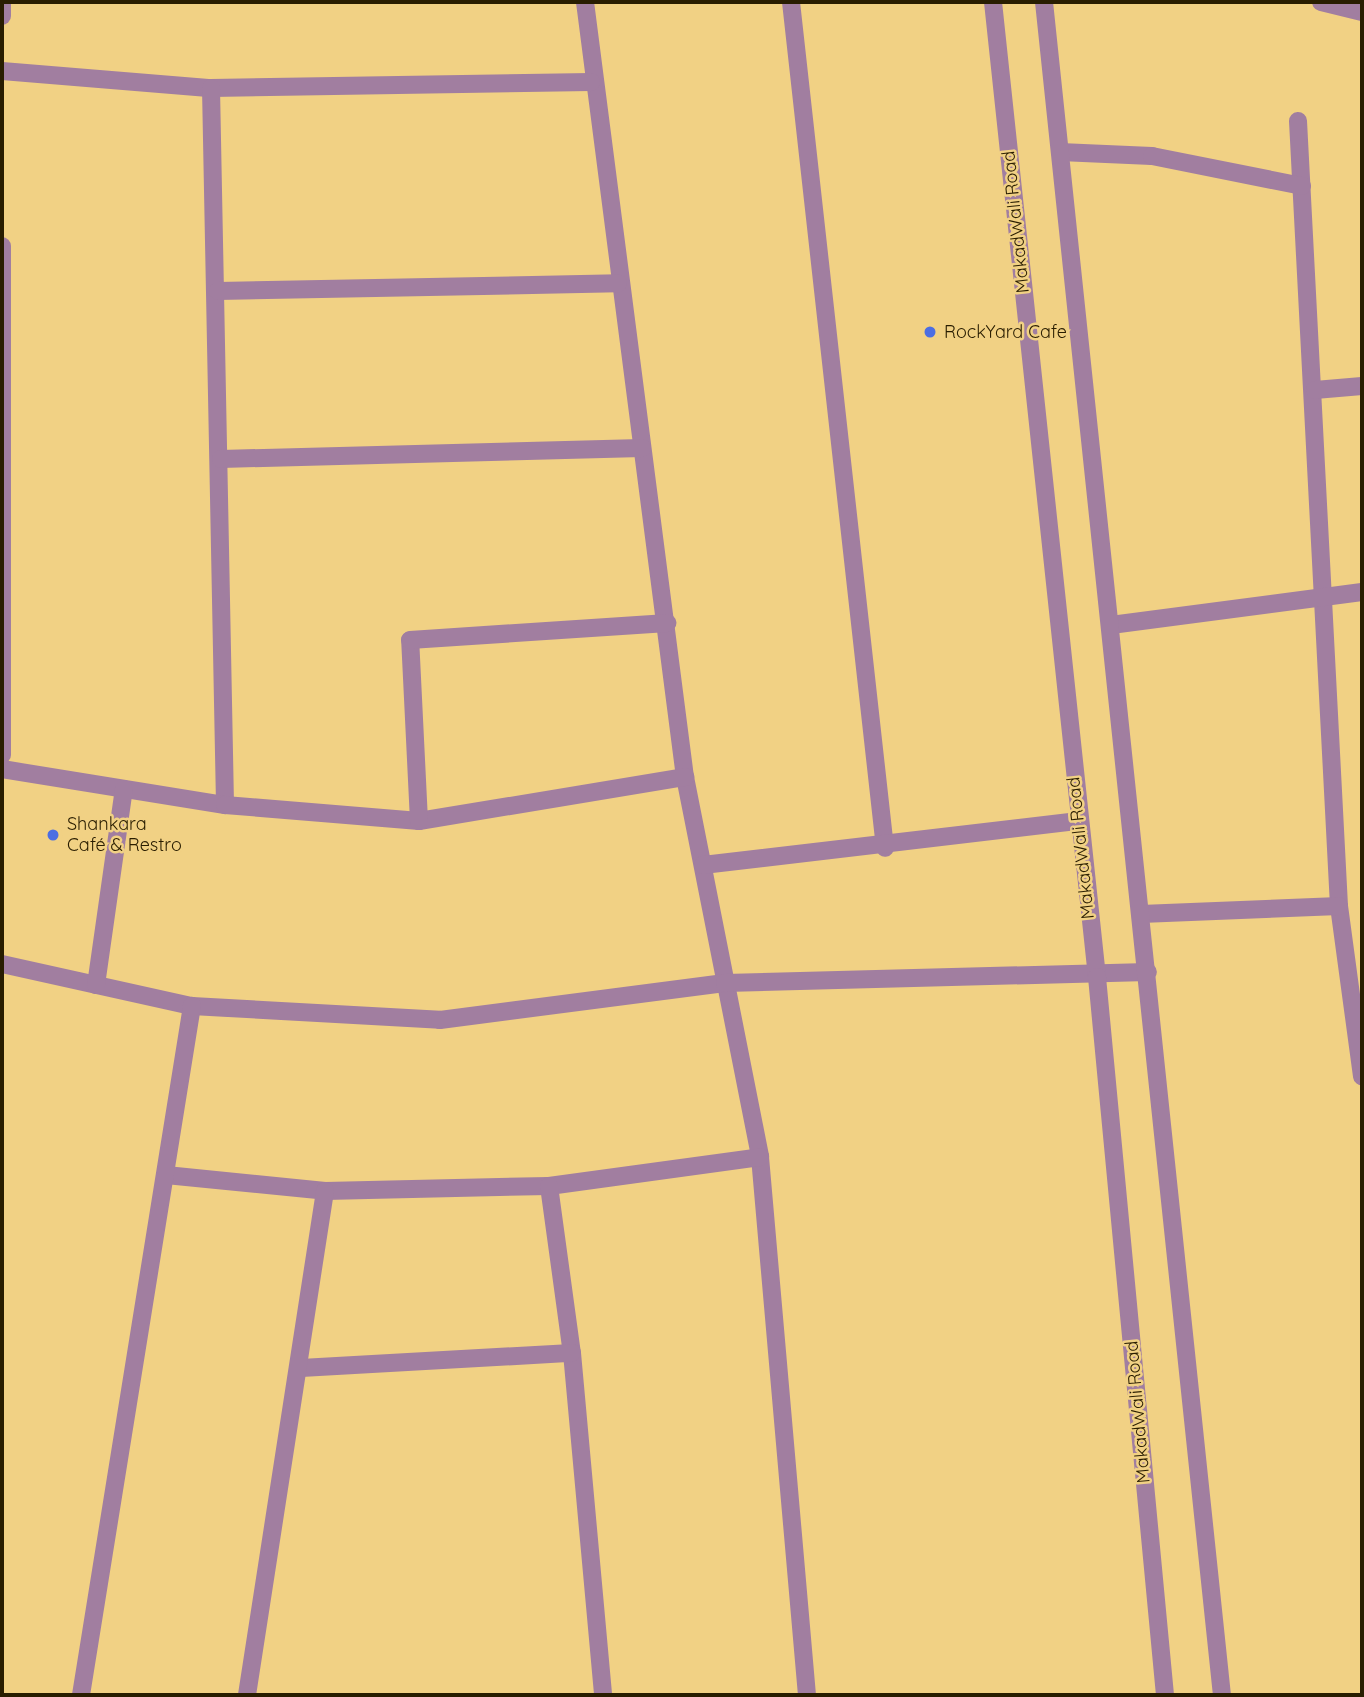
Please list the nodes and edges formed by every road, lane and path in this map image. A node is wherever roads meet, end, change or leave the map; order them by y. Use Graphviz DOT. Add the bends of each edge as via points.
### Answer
graph roads {
  1 [pos="2,2"];
  2 [pos="585,2"];
  3 [pos="791,2"];
  4 [pos="993,2"];
  5 [pos="1044,2"];
  6 [pos="1321,2"];
  7 [pos="1362,12"];
  8 [pos="2,16"];
  9 [pos="2,71"];
  10 [pos="591,82"];
  11 [pos="211,88"];
  12 [pos="1298,121"];
  13 [pos="1060,152"];
  14 [pos="1302,186"];
  15 [pos="2,246"];
  16 [pos="618,283"];
  17 [pos="218,291"];
  18 [pos="1362,386"];
  19 [pos="1315,390"];
  20 [pos="3,438"];
  21 [pos="642,448"];
  22 [pos="221,459"];
  23 [pos="1362,592"];
  24 [pos="1325,596"];
  25 [pos="667,623"];
  26 [pos="1111,625"];
  27 [pos="2,755"];
  28 [pos="2,769"];
  29 [pos="685,777"];
  30 [pos="124,789"];
  31 [pos="225,805"];
  32 [pos="419,821"];
  33 [pos="1078,821"];
  34 [pos="885,848"];
  35 [pos="703,865"];
  36 [pos="1339,906"];
  37 [pos="1141,914"];
  38 [pos="2,964"];
  39 [pos="1148,972"];
  40 [pos="1097,977"];
  41 [pos="725,983"];
  42 [pos="96,985"];
  43 [pos="192,1006"];
  44 [pos="1360,1034"];
  45 [pos="1362,1076"];
  46 [pos="760,1157"];
  47 [pos="166,1175"];
  48 [pos="549,1186"];
  49 [pos="325,1191"];
  50 [pos="572,1353"];
  51 [pos="301,1368"];
  52 [pos="81,1695"];
  53 [pos="247,1695"];
  54 [pos="603,1695"];
  55 [pos="807,1695"];
  56 [pos="1165,1695"];
  57 [pos="1222,1695"];
  1 -- 8 [label="street"];
  2 -- 10 [label="street"];
  3 -- 34 [label="street"];
  4 -- 33 [label="street, MakadWali Road"];
  5 -- 13 [label="street"];
  6 -- 7 [label="street"];
  9 -- 11 [label="street"];
  10 -- 11 [label="street"];
  10 -- 16 [label="street"];
  11 -- 17 [label="street"];
  12 -- 14 [label="street"];
  13 -- 14 [label="street" via="1152,156"];
  13 -- 26 [label="street"];
  14 -- 19 [label="street"];
  15 -- 20 [label="street"];
  16 -- 17 [label="street"];
  16 -- 21 [label="street"];
  17 -- 22 [label="street"];
  18 -- 19 [label="street"];
  19 -- 24 [label="street"];
  20 -- 27 [label="street"];
  21 -- 22 [label="street"];
  21 -- 25 [label="street"];
  22 -- 31 [label="street"];
  23 -- 24 [label="street"];
  24 -- 26 [label="street"];
  24 -- 36 [label="street"];
  25 -- 29 [label="street"];
  25 -- 32 [label="street" via="410,640"];
  26 -- 37 [label="street"];
  28 -- 30 [label="street"];
  29 -- 32 [label="street"];
  29 -- 35 [label="street"];
  30 -- 31 [label="street"];
  30 -- 42 [label="street"];
  31 -- 32 [label="street"];
  33 -- 34 [label="street"];
  33 -- 40 [label="street, MakadWali Road"];
  34 -- 35 [label="street"];
  35 -- 41 [label="street"];
  36 -- 37 [label="street"];
  36 -- 44 [label="street"];
  37 -- 39 [label="street"];
  38 -- 42 [label="street"];
  39 -- 40 [label="street"];
  39 -- 57 [label="street"];
  40 -- 41 [label="street"];
  40 -- 56 [label="street, MakadWali Road"];
  41 -- 43 [label="street" via="440,1020"];
  41 -- 46 [label="street"];
  42 -- 43 [label="street"];
  43 -- 47 [label="street"];
  44 -- 45 [label="street"];
  46 -- 48 [label="street"];
  46 -- 55 [label="street"];
  47 -- 49 [label="street"];
  47 -- 52 [label="street"];
  48 -- 49 [label="street"];
  48 -- 50 [label="street"];
  49 -- 51 [label="street"];
  50 -- 51 [label="street"];
  50 -- 54 [label="street"];
  51 -- 53 [label="street"];
}
